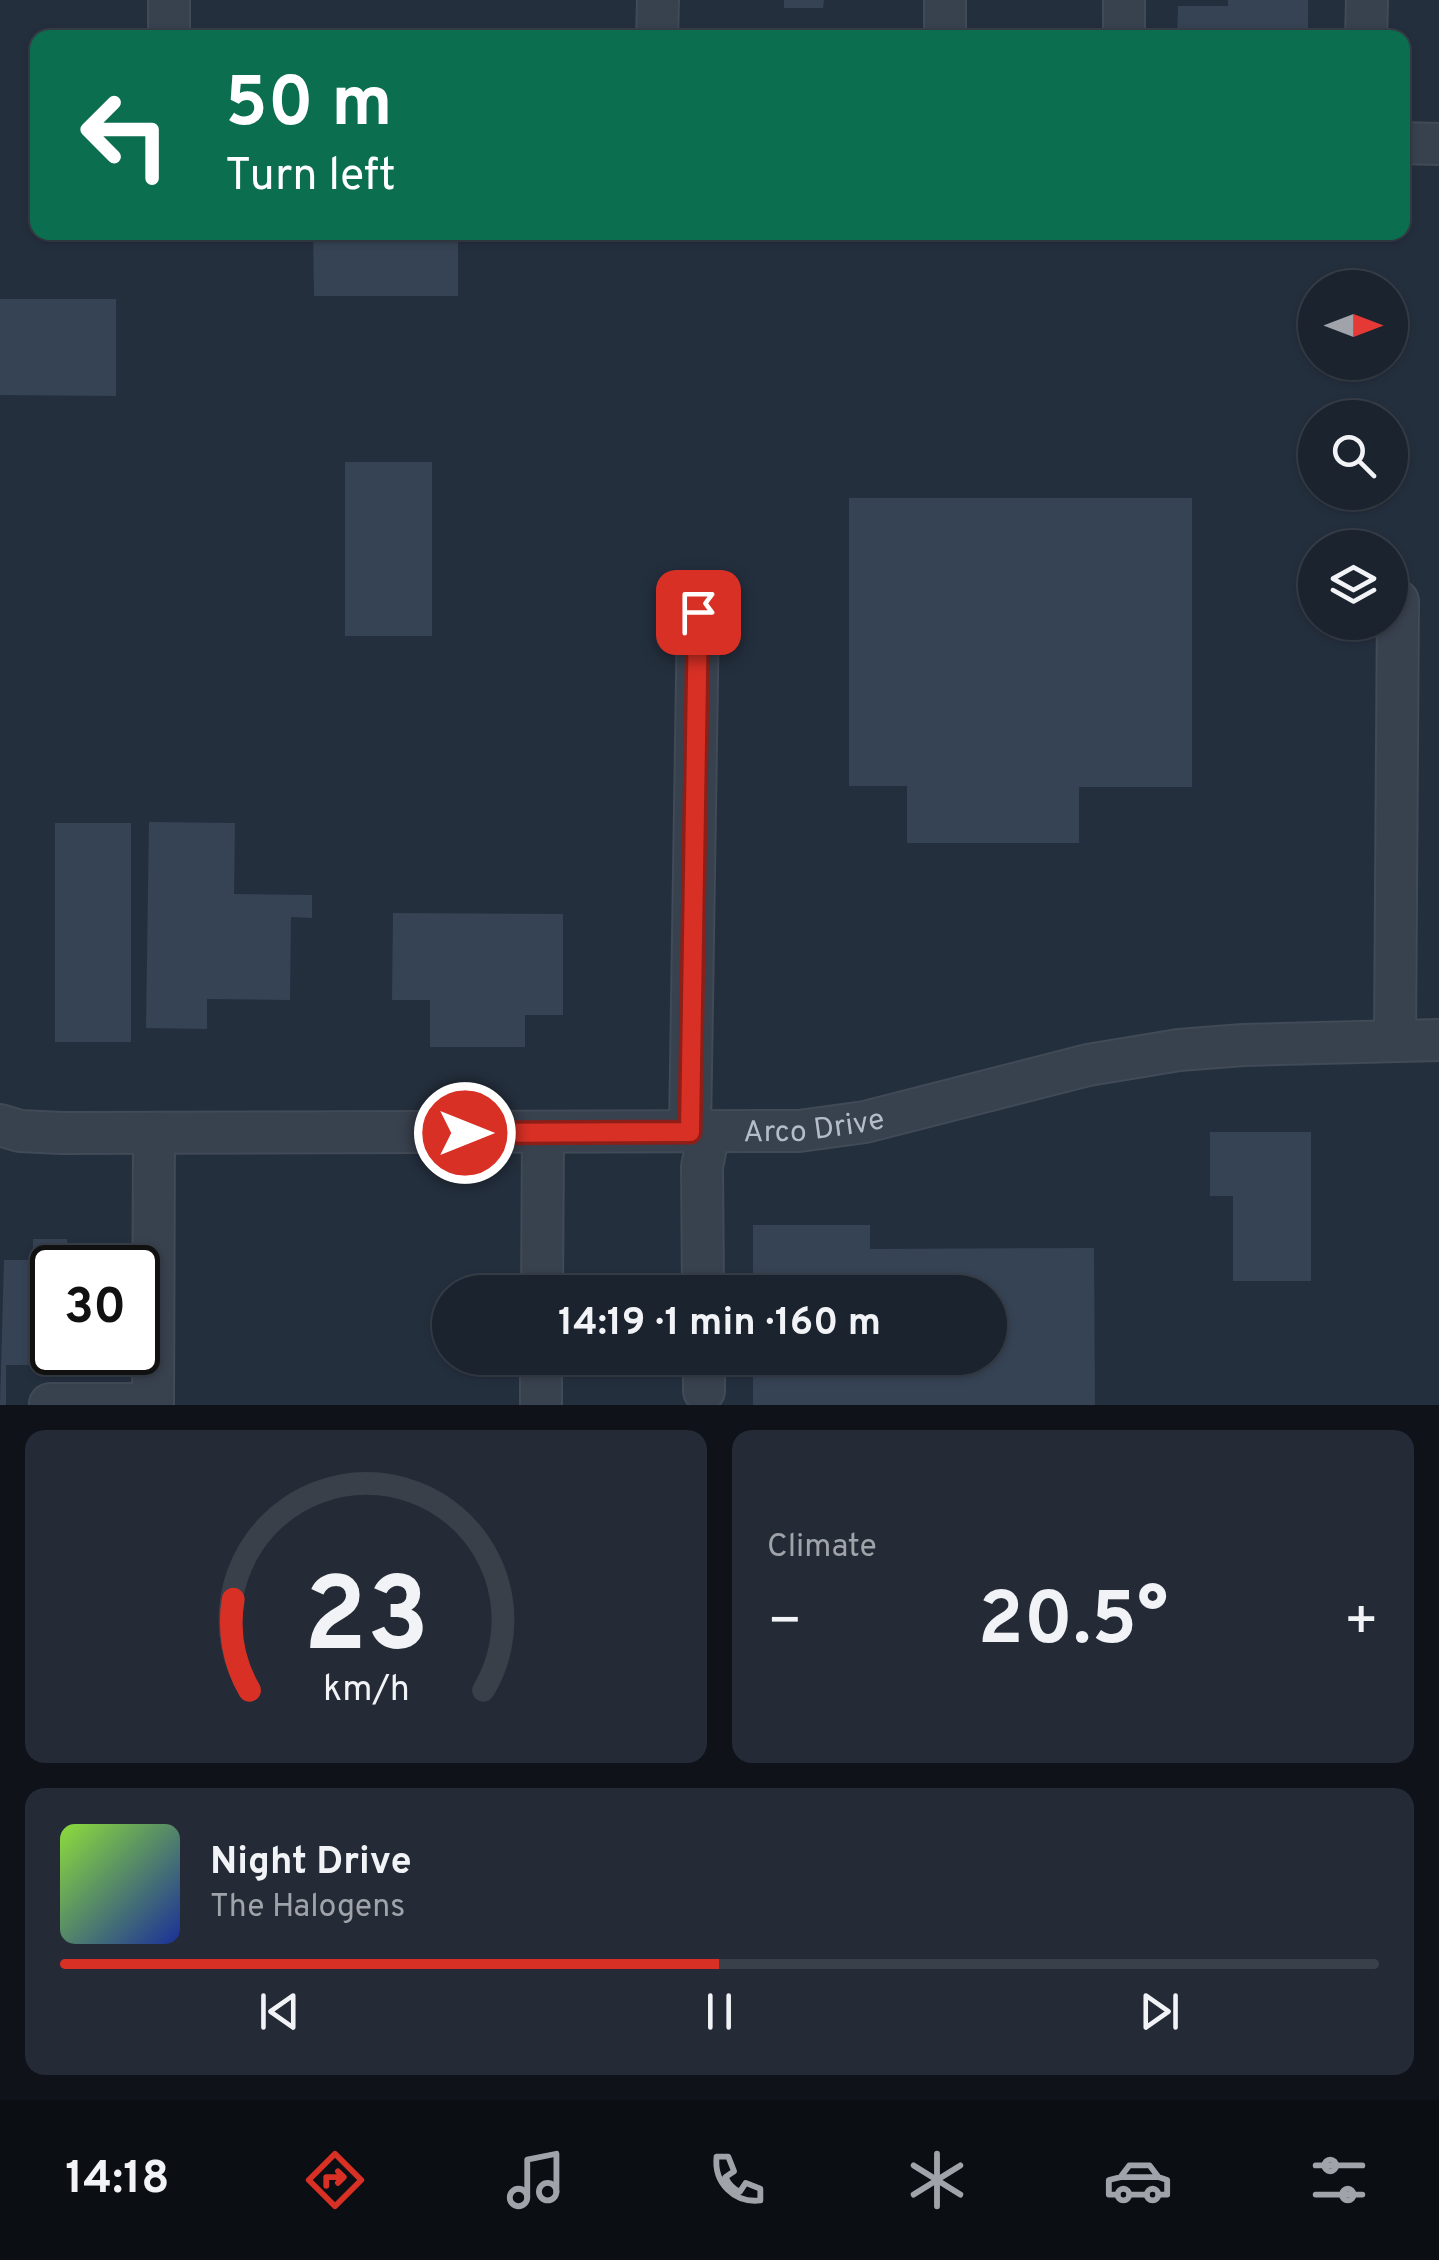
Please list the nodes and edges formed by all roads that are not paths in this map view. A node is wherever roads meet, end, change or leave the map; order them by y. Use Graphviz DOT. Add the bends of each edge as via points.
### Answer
graph roads {
  1 [pos="658,0"];
  2 [pos="944,0"];
  3 [pos="1124,0"];
  4 [pos="1367,0"];
  5 [pos="658,30"];
  6 [pos="944,30"];
  7 [pos="1124,30"];
  8 [pos="1366,30"];
  9 [pos="1410,143"];
  10 [pos="1439,144"];
  11 [pos="698,612"];
  12 [pos="1398,640"];
  13 [pos="1395,1040"];
  14 [pos="1439,1040"];
  15 [pos="0,1124"];
  16 [pos="699,1132"];
  17 [pos="154,1133"];
  18 [pos="542,1134"];
  19 [pos="542,1275"];
  20 [pos="703,1275"];
  21 [pos="541,1375"];
  22 [pos="50,1404"];
  23 [pos="541,1405"];
  1 -- 5 [label="street"];
  2 -- 6 [label="street"];
  3 -- 7 [label="street"];
  4 -- 8 [label="street"];
  9 -- 10 [label="street"];
  11 -- 16 [label="street"];
  12 -- 13 [label="street"];
  13 -- 14 [label="street, Arco Drive"];
  13 -- 16 [label="street, Arco Drive" via="1179,1050 1088,1064 865,1122 799,1132"];
  15 -- 17 [label="street, Arco Drive" via="62,1134"];
  16 -- 18 [label="street, Arco Drive"];
  16 -- 20 [label="street"];
  17 -- 18 [label="street, Arco Drive"];
  17 -- 22 [label="street" via="153,1404"];
  18 -- 19 [label="street"];
  21 -- 23 [label="street"];
}
